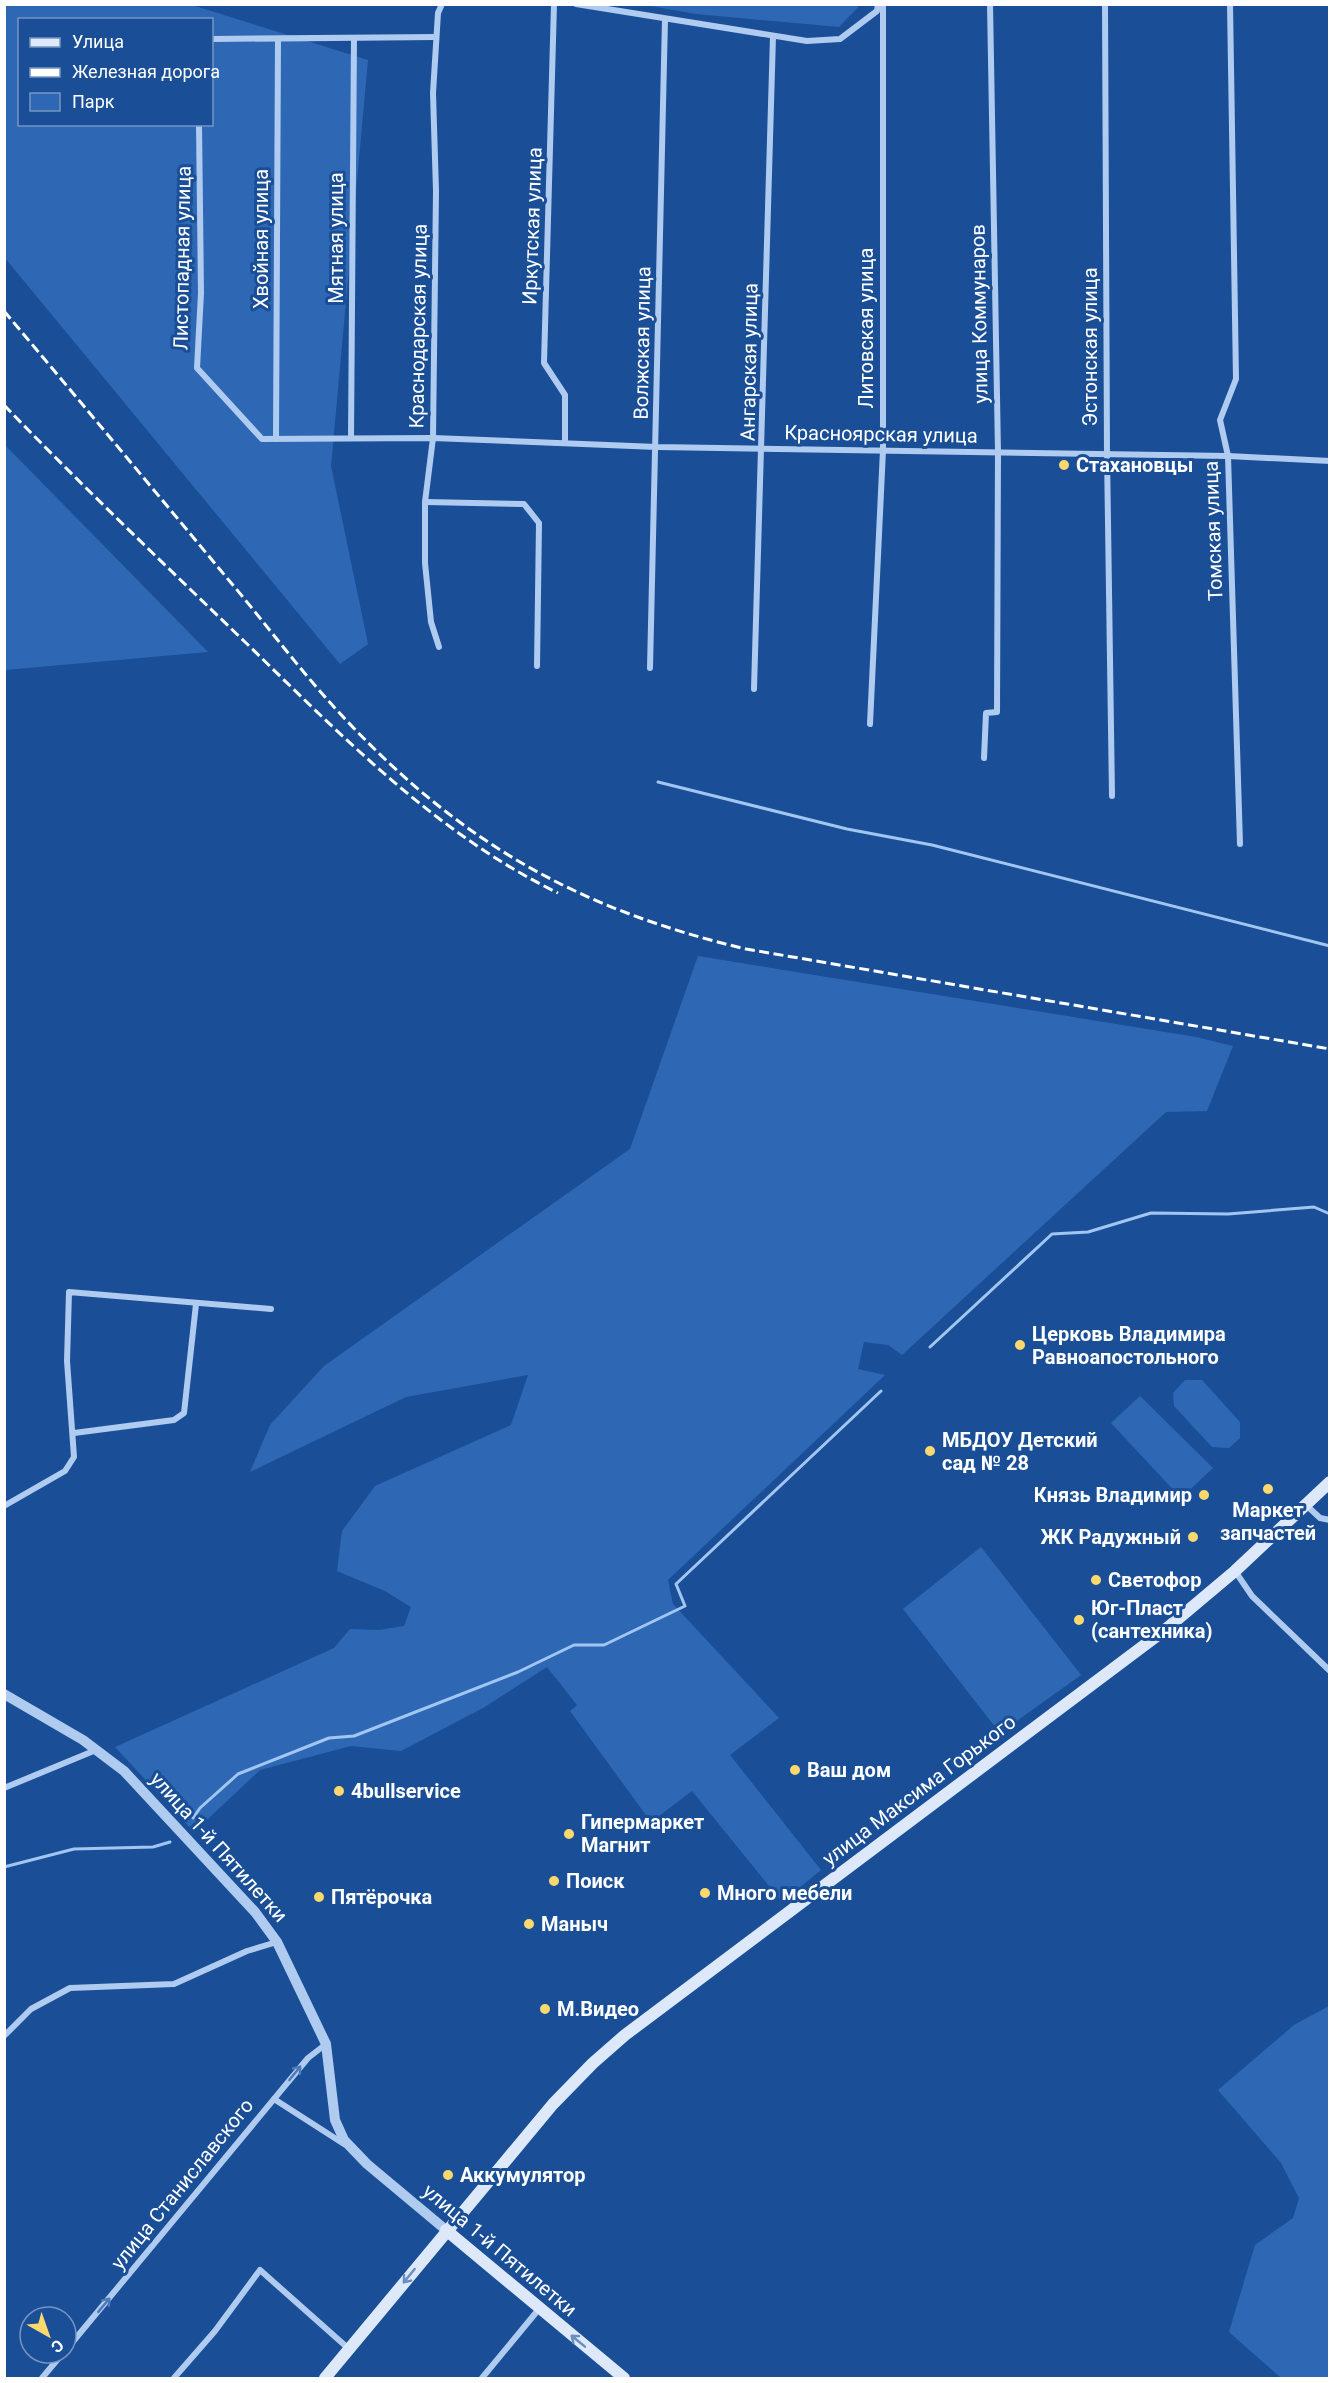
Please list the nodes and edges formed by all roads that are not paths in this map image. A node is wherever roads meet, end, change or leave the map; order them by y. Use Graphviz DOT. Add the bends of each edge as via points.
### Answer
graph roads {
  1 [pos="442,4"];
  2 [pos="554,4"];
  3 [pos="576,4"];
  4 [pos="880,4"];
  5 [pos="990,4"];
  6 [pos="1105,4"];
  7 [pos="1230,4"];
  8 [pos="665,19"];
  9 [pos="773,36"];
  10 [pos="436,37"];
  11 [pos="213,39"];
  12 [pos="354,39"];
  13 [pos="278,40"];
  14 [pos="199,126"];
  15 [pos="351,438"];
  16 [pos="433,438"];
  17 [pos="262,439"];
  18 [pos="276,439"];
  19 [pos="565,443"];
  20 [pos="657,447"];
  21 [pos="763,448"];
  22 [pos="883,450"];
  23 [pos="998,452"];
  24 [pos="1107,454"];
  25 [pos="1228,456"];
  26 [pos="1329,460"];
  27 [pos="425,502"];
  28 [pos="439,647"];
  29 [pos="537,666"];
  30 [pos="650,668"];
  31 [pos="754,689"];
  32 [pos="870,724"];
  33 [pos="984,758"];
  34 [pos="1112,796"];
  35 [pos="1240,844"];
  36 [pos="196,1304"];
  37 [pos="271,1309"];
  38 [pos="74,1433"];
  39 [pos="1329,1482"];
  40 [pos="1306,1505"];
  41 [pos="4,1506"];
  42 [pos="1329,1520"];
  43 [pos="1235,1571"];
  44 [pos="1329,1671"];
  45 [pos="4,1694"];
  46 [pos="97,1749"];
  47 [pos="4,1788"];
  48 [pos="277,1942"];
  49 [pos="4,2036"];
  50 [pos="326,2044"];
  51 [pos="274,2099"];
  52 [pos="352,2150"];
  53 [pos="446,2230"];
  54 [pos="539,2309"];
  55 [pos="78,2335"];
  56 [pos="350,2349"];
  57 [pos="54,2365"];
  58 [pos="42,2379"];
  59 [pos="174,2379"];
  60 [pos="325,2379"];
  61 [pos="482,2379"];
  62 [pos="624,2379"];
  1 -- 10 [label="street, Краснодарская улица"];
  2 -- 19 [label="street, Иркутская улица" via="544,363 565,395"];
  3 -- 8 [label="street"];
  4 -- 9 [label="street" via="877,11 840,39 807,41"];
  4 -- 22 [label="street, Литовская улица"];
  5 -- 23 [label="street, улица Коммунаров"];
  6 -- 24 [label="street, Эстонская улица"];
  7 -- 25 [label="street, Томская улица" via="1236,379 1220,420"];
  8 -- 9 [label="street"];
  8 -- 20 [label="street, Волжская улица"];
  9 -- 21 [label="street, Ангарская улица"];
  10 -- 12 [label="street"];
  10 -- 16 [label="street, Краснодарская улица"];
  11 -- 13 [label="street"];
  12 -- 13 [label="street"];
  12 -- 15 [label="street, Мятная улица"];
  13 -- 18 [label="street, Хвойная улица"];
  14 -- 17 [label="street, Листопадная улица" via="201,293 197,368"];
  15 -- 16 [label="street, Красноярская улица"];
  15 -- 18 [label="street, Красноярская улица"];
  16 -- 19 [label="street, Красноярская улица"];
  16 -- 27 [label="street, Краснодарская улица"];
  17 -- 18 [label="street, Красноярская улица"];
  19 -- 20 [label="street, Красноярская улица"];
  20 -- 21 [label="street, Красноярская улица"];
  20 -- 30 [label="street, Волжская улица"];
  21 -- 22 [label="street, Красноярская улица"];
  21 -- 31 [label="street, Ангарская улица"];
  22 -- 23 [label="street, Красноярская улица"];
  22 -- 32 [label="street, Литовская улица"];
  23 -- 24 [label="street, Красноярская улица"];
  23 -- 33 [label="street, улица Коммунаров" via="996,712 986,713"];
  24 -- 25 [label="street, Красноярская улица"];
  24 -- 34 [label="street, Эстонская улица"];
  25 -- 26 [label="street, Красноярская улица"];
  25 -- 35 [label="street, Томская улица"];
  27 -- 28 [label="street, Краснодарская улица" via="426,574 431,622"];
  27 -- 29 [label="street" via="524,504 539,523"];
  36 -- 37 [label="street"];
  36 -- 38 [label="street" via="184,1413 174,1420"];
  36 -- 38 [label="street" via="69,1292 67,1361"];
  38 -- 41 [label="street" via="74,1457 64,1471"];
  39 -- 40 [label="main road, улица Максима Горького"];
  40 -- 42 [label="street" via="1320,1518"];
  40 -- 43 [label="main road, улица Максима Горького"];
  43 -- 44 [label="street" via="1252,1596"];
  43 -- 53 [label="main road, улица Максима Горького" via="1112,1670 610,2048 553,2104"];
  45 -- 46 [label="street, улица 1-й Пятилетки"];
  46 -- 47 [label="street"];
  46 -- 48 [label="street, улица 1-й Пятилетки" via="176,1824"];
  48 -- 49 [label="street" via="174,1984 70,1988 31,2009"];
  48 -- 50 [label="street, улица 1-й Пятилетки"];
  51 -- 50 [label="street, улица Станиславского, one-way" via="308,2058"];
  50 -- 52 [label="street, улица 1-й Пятилетки" via="335,2120"];
  51 -- 52 [label="street, улица 1-й Пятилетки"];
  55 -- 51 [label="street, улица Станиславского, one-way"];
  52 -- 53 [label="street, улица 1-й Пятилетки"];
  53 -- 54 [label="main road, улица 1-й Пятилетки"];
  53 -- 56 [label="main road, улица Максима Горького, one-way"];
  54 -- 61 [label="street"];
  62 -- 54 [label="main road, улица 1-й Пятилетки, one-way"];
  56 -- 59 [label="street" via="260,2270"];
  56 -- 60 [label="main road, улица Максима Горького"];
  57 -- 58 [label="street, улица Станиславского"];
}
